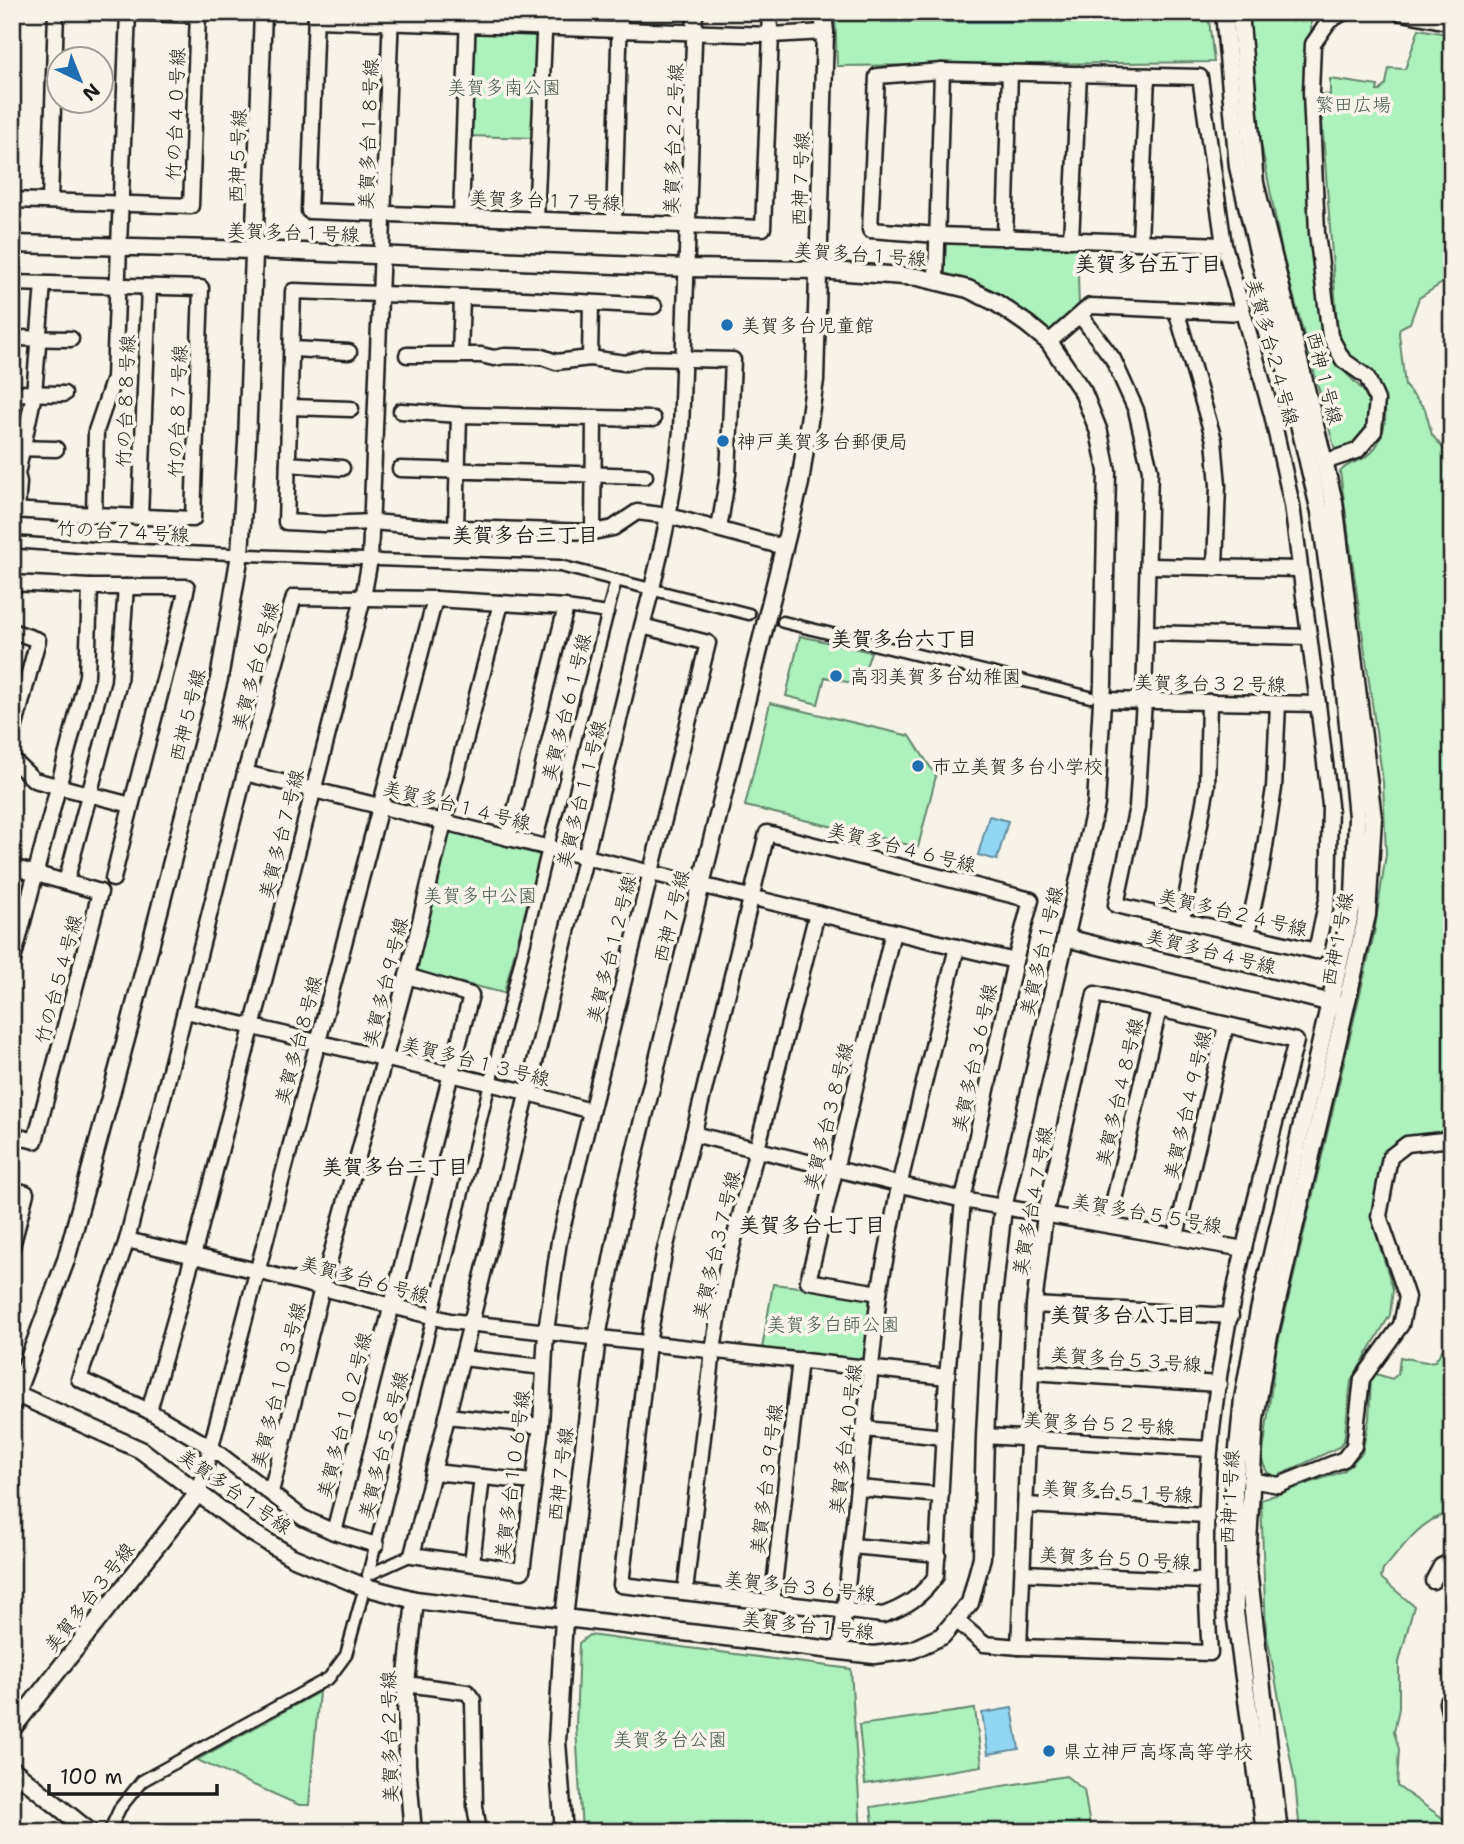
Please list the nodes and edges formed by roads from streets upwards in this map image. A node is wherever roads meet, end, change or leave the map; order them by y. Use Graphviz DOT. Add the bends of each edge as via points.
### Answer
graph roads {
  1 [pos="56,12"];
  2 [pos="109,12"];
  3 [pos="263,12"];
  4 [pos="545,12"];
  5 [pos="620,12"];
  6 [pos="695,12"];
  7 [pos="768,12"];
  8 [pos="823,12"];
  9 [pos="1224,12"];
  10 [pos="1240,12"];
  11 [pos="1344,12"];
  12 [pos="1398,12"];
  13 [pos="128,13"];
  14 [pos="198,14"];
  15 [pos="316,16"];
  16 [pos="391,17"];
  17 [pos="468,19"];
  18 [pos="1452,23"];
  19 [pos="545,27"];
  20 [pos="620,30"];
  21 [pos="825,32"];
  22 [pos="696,33"];
  23 [pos="771,35"];
  24 [pos="942,71"];
  25 [pos="1010,72"];
  26 [pos="1079,74"];
  27 [pos="1147,76"];
  28 [pos="12,200"];
  29 [pos="50,201"];
  30 [pos="120,205"];
  31 [pos="385,214"];
  32 [pos="461,216"];
  33 [pos="536,219"];
  34 [pos="614,222"];
  35 [pos="689,225"];
  36 [pos="938,235"];
  37 [pos="1005,237"];
  38 [pos="1071,240"];
  39 [pos="1140,242"];
  40 [pos="12,244"];
  41 [pos="1224,245"];
  42 [pos="118,247"];
  43 [pos="254,250"];
  44 [pos="383,256"];
  45 [pos="688,268"];
  46 [pos="818,270"];
  47 [pos="936,280"];
  48 [pos="12,283"];
  49 [pos="43,284"];
  50 [pos="117,286"];
  51 [pos="149,287"];
  52 [pos="382,295"];
  53 [pos="462,298"];
  54 [pos="591,303"];
  55 [pos="654,306"];
  56 [pos="1176,310"];
  57 [pos="1243,313"];
  58 [pos="1080,316"];
  59 [pos="12,338"];
  60 [pos="38,339"];
  61 [pos="71,339"];
  62 [pos="1049,342"];
  63 [pos="293,349"];
  64 [pos="349,352"];
  65 [pos="460,354"];
  66 [pos="407,355"];
  67 [pos="684,357"];
  68 [pos="590,358"];
  69 [pos="12,393"];
  70 [pos="34,394"];
  71 [pos="64,394"];
  72 [pos="290,407"];
  73 [pos="351,409"];
  74 [pos="401,411"];
  75 [pos="458,415"];
  76 [pos="594,418"];
  77 [pos="653,419"];
  78 [pos="18,448"];
  79 [pos="56,449"];
  80 [pos="1324,462"];
  81 [pos="288,464"];
  82 [pos="342,468"];
  83 [pos="400,469"];
  84 [pos="457,470"];
  85 [pos="593,474"];
  86 [pos="645,476"];
  87 [pos="15,510"];
  88 [pos="94,516"];
  89 [pos="669,516"];
  90 [pos="140,517"];
  91 [pos="373,522"];
  92 [pos="456,528"];
  93 [pos="719,529"];
  94 [pos="593,532"];
  95 [pos="12,542"];
  96 [pos="784,547"];
  97 [pos="232,554"];
  98 [pos="247,555"];
  99 [pos="364,559"];
  100 [pos="377,559"];
  101 [pos="1149,566"];
  102 [pos="1214,568"];
  103 [pos="1300,569"];
  104 [pos="616,580"];
  105 [pos="12,583"];
  106 [pos="89,587"];
  107 [pos="126,587"];
  108 [pos="647,587"];
  109 [pos="658,590"];
  110 [pos="363,598"];
  111 [pos="435,598"];
  112 [pos="501,603"];
  113 [pos="566,607"];
  114 [pos="608,613"];
  115 [pos="749,614"];
  116 [pos="783,622"];
  117 [pos="642,626"];
  118 [pos="12,631"];
  119 [pos="1146,633"];
  120 [pos="1309,637"];
  121 [pos="1096,699"];
  122 [pos="1144,701"];
  123 [pos="1209,702"];
  124 [pos="1278,704"];
  125 [pos="1318,704"];
  126 [pos="12,737"];
  127 [pos="12,759"];
  128 [pos="245,773"];
  129 [pos="59,787"];
  130 [pos="313,789"];
  131 [pos="88,795"];
  132 [pos="131,806"];
  133 [pos="379,806"];
  134 [pos="443,822"];
  135 [pos="508,838"];
  136 [pos="549,843"];
  137 [pos="546,856"];
  138 [pos="586,857"];
  139 [pos="12,867"];
  140 [pos="650,872"];
  141 [pos="35,874"];
  142 [pos="113,879"];
  143 [pos="66,882"];
  144 [pos="700,885"];
  145 [pos="751,897"];
  146 [pos="817,913"];
  147 [pos="1182,920"];
  148 [pos="893,932"];
  149 [pos="1247,935"];
  150 [pos="1066,937"];
  151 [pos="957,947"];
  152 [pos="1015,961"];
  153 [pos="12,964"];
  154 [pos="407,976"];
  155 [pos="1328,1001"];
  156 [pos="1345,1006"];
  157 [pos="1159,1009"];
  158 [pos="187,1011"];
  159 [pos="1226,1025"];
  160 [pos="252,1026"];
  161 [pos="318,1042"];
  162 [pos="385,1059"];
  163 [pos="452,1076"];
  164 [pos="491,1080"];
  165 [pos="488,1091"];
  166 [pos="526,1092"];
  167 [pos="590,1111"];
  168 [pos="693,1134"];
  169 [pos="12,1135"];
  170 [pos="1452,1139"];
  171 [pos="757,1150"];
  172 [pos="834,1169"];
  173 [pos="900,1186"];
  174 [pos="12,1189"];
  175 [pos="963,1200"];
  176 [pos="1003,1208"];
  177 [pos="1045,1215"];
  178 [pos="1108,1225"];
  179 [pos="1176,1236"];
  180 [pos="127,1240"];
  181 [pos="12,1245"];
  182 [pos="1244,1249"];
  183 [pos="193,1256"];
  184 [pos="257,1270"];
  185 [pos="322,1288"];
  186 [pos="879,1293"];
  187 [pos="1034,1304"];
  188 [pos="392,1306"];
  189 [pos="434,1310"];
  190 [pos="1231,1316"];
  191 [pos="471,1323"];
  192 [pos="431,1324"];
  193 [pos="547,1331"];
  194 [pos="597,1337"];
  195 [pos="648,1343"];
  196 [pos="713,1350"];
  197 [pos="462,1358"];
  198 [pos="800,1360"];
  199 [pos="544,1367"];
  200 [pos="873,1369"];
  201 [pos="1031,1372"];
  202 [pos="947,1377"];
  203 [pos="1219,1384"];
  204 [pos="14,1396"];
  205 [pos="149,1411"];
  206 [pos="447,1416"];
  207 [pos="541,1426"];
  208 [pos="865,1429"];
  209 [pos="985,1436"];
  210 [pos="944,1437"];
  211 [pos="1029,1438"];
  212 [pos="211,1447"];
  213 [pos="1210,1449"];
  214 [pos="433,1472"];
  215 [pos="482,1477"];
  216 [pos="1251,1480"];
  217 [pos="533,1482"];
  218 [pos="859,1488"];
  219 [pos="199,1492"];
  220 [pos="271,1492"];
  221 [pos="941,1495"];
  222 [pos="1026,1505"];
  223 [pos="1206,1515"];
  224 [pos="334,1532"];
  225 [pos="376,1545"];
  226 [pos="852,1545"];
  227 [pos="938,1554"];
  228 [pos="412,1555"];
  229 [pos="1452,1561"];
  230 [pos="472,1563"];
  231 [pos="1023,1573"];
  232 [pos="1205,1581"];
  233 [pos="1433,1581"];
  234 [pos="685,1592"];
  235 [pos="362,1597"];
  236 [pos="415,1600"];
  237 [pos="772,1603"];
  238 [pos="844,1611"];
  239 [pos="564,1618"];
  240 [pos="956,1620"];
  241 [pos="1019,1647"];
  242 [pos="839,1651"];
  243 [pos="406,1684"];
  244 [pos="1452,1700"];
  245 [pos="1452,1724"];
  246 [pos="12,1729"];
  247 [pos="12,1769"];
  248 [pos="90,1832"];
  249 [pos="109,1832"];
  250 [pos="413,1832"];
  251 [pos="479,1832"];
  252 [pos="564,1832"];
  253 [pos="1265,1832"];
  254 [pos="1279,1832"];
  1 -- 29 [label="street"];
  2 -- 13 [label="street"];
  3 -- 43 [label="street, 西神５号線"];
  4 -- 19 [label="street"];
  5 -- 20 [label="street"];
  6 -- 22 [label="street, 美賀多台２２号線"];
  7 -- 23 [label="street, 美賀多台１７号線"];
  8 -- 21 [label="street, 西神７号線"];
  9 -- 155 [label="street, 西神１号線" via="1238,167 1320,512 1352,750 1357,817 1353,898"];
  10 -- 80 [label="street, 西神１号線" via="1255,183"];
  11 -- 80 [label="street" via="1329,21 1313,44 1317,233 1330,336 1343,360 1367,377 1377,400 1374,431 1357,451"];
  12 -- 18 [label="street"];
  13 -- 14 [label="street"];
  13 -- 30 [label="street"];
  14 -- 30 [label="street, 竹の台４０号線" via="191,206"];
  15 -- 16 [label="street"];
  15 -- 31 [label="street, 美賀多台１７号線" via="309,211"];
  16 -- 17 [label="street"];
  16 -- 31 [label="street, 美賀多台１８号線"];
  17 -- 19 [label="street"];
  17 -- 32 [label="street"];
  19 -- 20 [label="street"];
  19 -- 33 [label="street"];
  20 -- 22 [label="street"];
  20 -- 34 [label="street"];
  21 -- 23 [label="street"];
  21 -- 46 [label="street, 西神７号線"];
  22 -- 23 [label="street"];
  22 -- 35 [label="street, 美賀多台２２号線"];
  23 -- 35 [label="street, 美賀多台１７号線" via="763,228"];
  24 -- 25 [label="street, 美賀多台２４号線"];
  24 -- 36 [label="street"];
  24 -- 36 [label="street, 美賀多台２４号線" via="877,76 870,230"];
  25 -- 26 [label="street, 美賀多台２４号線"];
  25 -- 37 [label="street"];
  26 -- 27 [label="street, 美賀多台２４号線"];
  26 -- 38 [label="street"];
  27 -- 39 [label="street"];
  27 -- 41 [label="street, 美賀多台２４号線" via="1200,77"];
  28 -- 29 [label="street, 竹の台４０号線"];
  29 -- 30 [label="street, 竹の台４０号線"];
  30 -- 42 [label="street"];
  31 -- 32 [label="street, 美賀多台１７号線"];
  31 -- 44 [label="street, 美賀多台１８号線"];
  32 -- 33 [label="street, 美賀多台１７号線"];
  33 -- 34 [label="street, 美賀多台１７号線"];
  34 -- 35 [label="street, 美賀多台１７号線"];
  35 -- 45 [label="street, 美賀多台２２号線"];
  36 -- 37 [label="street, 美賀多台２４号線"];
  36 -- 47 [label="street"];
  37 -- 38 [label="street, 美賀多台２４号線"];
  38 -- 39 [label="street, 美賀多台２４号線"];
  39 -- 41 [label="street, 美賀多台２４号線"];
  40 -- 42 [label="street, 美賀多台１号線"];
  41 -- 57 [label="street, 美賀多台２４号線"];
  42 -- 43 [label="street, 美賀多台１号線"];
  42 -- 50 [label="street"];
  43 -- 44 [label="street, 美賀多台１号線"];
  43 -- 204 [label="street, 西神５号線" via="240,554 219,679 66,1260"];
  44 -- 45 [label="street, 美賀多台１号線"];
  44 -- 52 [label="street, 美賀多台７号線"];
  45 -- 46 [label="street, 美賀多台１号線"];
  45 -- 67 [label="street, 美賀多台１１号線"];
  46 -- 47 [label="street, 美賀多台１号線"];
  46 -- 96 [label="street, 西神７号線" via="815,380 800,483"];
  47 -- 62 [label="street, 美賀多台１号線" via="995,302"];
  48 -- 49 [label="street, 竹の台８７号線"];
  49 -- 50 [label="street, 竹の台８７号線"];
  49 -- 60 [label="street"];
  50 -- 51 [label="street, 竹の台８７号線"];
  50 -- 88 [label="street" via="114,378 96,431"];
  51 -- 90 [label="street, 竹の台８８号線"];
  51 -- 90 [label="street, 竹の台８７号線" via="201,288 193,519"];
  52 -- 53 [label="street"];
  52 -- 63 [label="street" via="293,291"];
  52 -- 91 [label="street, 美賀多台７号線"];
  53 -- 54 [label="street"];
  53 -- 65 [label="street"];
  54 -- 55 [label="street"];
  54 -- 68 [label="street"];
  56 -- 57 [label="street"];
  56 -- 58 [label="street" via="1090,306"];
  56 -- 102 [label="street" via="1214,440 1218,485"];
  57 -- 103 [label="street, 美賀多台２４号線" via="1272,415 1292,505"];
  58 -- 62 [label="street"];
  58 -- 101 [label="street, 美賀多台２４号線" via="1113,359 1136,410 1150,470"];
  59 -- 60 [label="street"];
  60 -- 61 [label="street"];
  60 -- 70 [label="street"];
  62 -- 121 [label="street, 美賀多台１号線" via="1083,392 1099,432 1107,471"];
  63 -- 64 [label="street"];
  63 -- 72 [label="street"];
  65 -- 66 [label="street"];
  65 -- 68 [label="street" via="542,357 556,362"];
  67 -- 68 [label="street" via="625,363"];
  67 -- 89 [label="street, 美賀多台１１号線" via="681,431"];
  67 -- 93 [label="street" via="733,360 728,474"];
  69 -- 70 [label="street"];
  70 -- 71 [label="street"];
  70 -- 78 [label="street"];
  72 -- 73 [label="street"];
  72 -- 81 [label="street"];
  74 -- 75 [label="street"];
  75 -- 76 [label="street"];
  75 -- 84 [label="street"];
  76 -- 77 [label="street"];
  76 -- 85 [label="street"];
  78 -- 79 [label="street"];
  78 -- 87 [label="street"];
  80 -- 156 [label="street, 西神１号線" via="1334,502 1373,818 1367,915"];
  81 -- 82 [label="street"];
  81 -- 91 [label="street" via="286,522"];
  83 -- 84 [label="street"];
  84 -- 85 [label="street"];
  84 -- 92 [label="street"];
  85 -- 86 [label="street"];
  85 -- 94 [label="street"];
  87 -- 88 [label="street, 竹の台８７号線"];
  88 -- 90 [label="street, 竹の台８７号線"];
  89 -- 93 [label="street"];
  89 -- 94 [label="street" via="637,512 613,527"];
  89 -- 117 [label="street, 美賀多台１１号線"];
  91 -- 92 [label="street"];
  91 -- 110 [label="street, 美賀多台７号線"];
  92 -- 94 [label="street"];
  93 -- 96 [label="street"];
  95 -- 97 [label="street, 竹の台７４号線"];
  96 -- 144 [label="street, 西神７号線"];
  98 -- 99 [label="street"];
  100 -- 104 [label="street" via="560,566"];
  101 -- 102 [label="street"];
  101 -- 119 [label="street, 美賀多台２４号線"];
  102 -- 103 [label="street"];
  103 -- 120 [label="street, 美賀多台２４号線"];
  104 -- 108 [label="street"];
  104 -- 114 [label="street, 美賀多台６１号線"];
  105 -- 106 [label="street"];
  106 -- 107 [label="street"];
  106 -- 129 [label="street" via="88,676"];
  107 -- 131 [label="street" via="119,682"];
  107 -- 132 [label="street" via="187,587"];
  109 -- 115 [label="street"];
  110 -- 111 [label="street, 美賀多台６号線"];
  110 -- 128 [label="street, 美賀多台６号線" via="294,597"];
  110 -- 130 [label="street, 美賀多台７号線"];
  111 -- 112 [label="street, 美賀多台６号線"];
  111 -- 133 [label="street, 美賀多台８号線"];
  112 -- 113 [label="street, 美賀多台６号線"];
  112 -- 134 [label="street, 美賀多台９号線"];
  113 -- 114 [label="street"];
  113 -- 135 [label="street"];
  114 -- 136 [label="street, 美賀多台６１号線"];
  116 -- 121 [label="street"];
  117 -- 138 [label="street, 美賀多台１１号線"];
  117 -- 140 [label="street, 美賀多台１２号線" via="708,643"];
  118 -- 126 [label="street" via="38,640"];
  119 -- 120 [label="street"];
  119 -- 122 [label="street, 美賀多台２４号線"];
  120 -- 125 [label="street, 美賀多台２４号線"];
  121 -- 122 [label="street, 美賀多台３２号線"];
  121 -- 150 [label="street, 美賀多台１号線" via="1096,804"];
  122 -- 123 [label="street, 美賀多台３２号線"];
  122 -- 147 [label="street, 美賀多台２４号線" via="1137,807 1116,905"];
  123 -- 124 [label="street, 美賀多台３２号線"];
  123 -- 147 [label="street" via="1208,786"];
  124 -- 125 [label="street, 美賀多台３２号線"];
  124 -- 149 [label="street" via="1274,789"];
  125 -- 149 [label="street, 美賀多台２４号線" via="1330,805 1328,895 1316,951"];
  127 -- 129 [label="street" via="34,780"];
  128 -- 130 [label="street, 美賀多台１４号線"];
  128 -- 158 [label="street, 美賀多台６号線"];
  129 -- 131 [label="street"];
  129 -- 141 [label="street"];
  130 -- 133 [label="street, 美賀多台１４号線"];
  130 -- 160 [label="street, 美賀多台７号線"];
  131 -- 132 [label="street"];
  131 -- 143 [label="street"];
  132 -- 142 [label="street"];
  133 -- 134 [label="street, 美賀多台１４号線"];
  133 -- 161 [label="street, 美賀多台８号線"];
  134 -- 135 [label="street, 美賀多台１４号線"];
  134 -- 154 [label="street, 美賀多台９号線"];
  135 -- 138 [label="street, 美賀多台１４号線"];
  137 -- 164 [label="street"];
  138 -- 140 [label="street, 美賀多台１４号線"];
  138 -- 166 [label="street, 美賀多台１１号線"];
  139 -- 141 [label="street, 竹の台５４号線"];
  140 -- 144 [label="street, 美賀多台１４号線"];
  140 -- 167 [label="street, 美賀多台１２号線"];
  141 -- 143 [label="street, 竹の台５４号線"];
  141 -- 153 [label="street"];
  143 -- 169 [label="street, 竹の台５４号線" via="100,892 36,1141"];
  144 -- 145 [label="street, 美賀多台３６号線"];
  144 -- 194 [label="street, 西神７号線" via="625,1193"];
  145 -- 146 [label="street, 美賀多台３６号線"];
  145 -- 152 [label="street, 美賀多台４６号線" via="767,833 1031,900"];
  145 -- 168 [label="street, 美賀多台３６号線"];
  146 -- 148 [label="street, 美賀多台３６号線"];
  146 -- 171 [label="street, 美賀多台３７号線"];
  147 -- 149 [label="street, 美賀多台２４号線"];
  148 -- 151 [label="street, 美賀多台３６号線"];
  148 -- 172 [label="street, 美賀多台３８号線"];
  150 -- 155 [label="street, 美賀多台４号線"];
  150 -- 176 [label="street, 美賀多台１号線"];
  151 -- 152 [label="street, 美賀多台３６号線"];
  151 -- 173 [label="street, 美賀多台４０号線"];
  152 -- 175 [label="street, 美賀多台３６号線"];
  154 -- 162 [label="street, 美賀多台９号線"];
  154 -- 163 [label="street, 美賀多台１０２号線" via="471,995"];
  155 -- 156 [label="street, 美賀多台４号線"];
  155 -- 253 [label="street, 西神１号線" via="1259,1311 1243,1399 1234,1488 1235,1612"];
  156 -- 216 [label="street, 西神１号線" via="1268,1340 1255,1418"];
  157 -- 159 [label="street, 美賀多台４７号線"];
  157 -- 177 [label="street, 美賀多台４７号線" via="1095,994"];
  157 -- 178 [label="street, 美賀多台４８号線"];
  158 -- 160 [label="street, 美賀多台１３号線"];
  158 -- 180 [label="street, 美賀多台６号線"];
  159 -- 179 [label="street, 美賀多台４９号線"];
  159 -- 182 [label="street, 美賀多台４７号線" via="1296,1041"];
  160 -- 161 [label="street, 美賀多台１３号線"];
  160 -- 183 [label="street, 美賀多台７号線"];
  161 -- 162 [label="street, 美賀多台１３号線"];
  161 -- 184 [label="street, 美賀多台８号線"];
  162 -- 163 [label="street, 美賀多台１３号線"];
  162 -- 185 [label="street, 美賀多台９号線"];
  163 -- 166 [label="street, 美賀多台１３号線"];
  163 -- 188 [label="street, 美賀多台１０２号線"];
  165 -- 189 [label="street"];
  166 -- 167 [label="street, 美賀多台１３号線"];
  166 -- 191 [label="street, 美賀多台１１号線"];
  167 -- 193 [label="street, 美賀多台１２号線" via="559,1241"];
  168 -- 171 [label="street, 美賀多台５５号線"];
  168 -- 195 [label="street, 美賀多台３６号線"];
  170 -- 216 [label="street" via="1407,1143 1390,1157 1379,1216 1407,1297 1401,1325 1362,1379 1354,1446 1344,1459 1279,1485"];
  171 -- 172 [label="street, 美賀多台５５号線"];
  171 -- 196 [label="street, 美賀多台３７号線" via="726,1271"];
  172 -- 173 [label="street, 美賀多台５５号線"];
  172 -- 186 [label="street, 美賀多台３８号線" via="808,1281"];
  173 -- 175 [label="street, 美賀多台５５号線"];
  173 -- 186 [label="street, 美賀多台４０号線"];
  174 -- 181 [label="street" via="26,1193"];
  175 -- 176 [label="street, 美賀多台５５号線"];
  175 -- 202 [label="street, 美賀多台３６号線"];
  176 -- 177 [label="street, 美賀多台５５号線"];
  176 -- 209 [label="street, 美賀多台１号線"];
  177 -- 178 [label="street, 美賀多台５５号線"];
  177 -- 187 [label="street, 美賀多台４７号線"];
  178 -- 179 [label="street, 美賀多台５５号線"];
  179 -- 182 [label="street, 美賀多台５５号線"];
  180 -- 183 [label="street, 美賀多台６号線"];
  180 -- 205 [label="street, 美賀多台６号線" via="79,1379"];
  182 -- 190 [label="street, 美賀多台４７号線"];
  183 -- 184 [label="street, 美賀多台６号線"];
  183 -- 205 [label="street, 美賀多台７号線"];
  184 -- 185 [label="street, 美賀多台６号線"];
  184 -- 212 [label="street, 美賀多台８号線"];
  185 -- 188 [label="street, 美賀多台６号線"];
  185 -- 220 [label="street, 美賀多台１０３号線"];
  186 -- 200 [label="street, 美賀多台４０号線"];
  187 -- 190 [label="street"];
  187 -- 201 [label="street, 美賀多台４７号線"];
  188 -- 191 [label="street, 美賀多台６号線"];
  188 -- 224 [label="street, 美賀多台１０２号線"];
  190 -- 203 [label="street, 美賀多台４７号線"];
  191 -- 193 [label="street, 美賀多台６号線"];
  191 -- 197 [label="street"];
  192 -- 225 [label="street, 美賀多台５８号線"];
  193 -- 194 [label="street, 美賀多台６号線"];
  193 -- 199 [label="street, 美賀多台１０６号線"];
  194 -- 195 [label="street, 美賀多台６号線"];
  194 -- 239 [label="street, 西神７号線"];
  195 -- 196 [label="street, 美賀多台６号線"];
  195 -- 234 [label="street, 美賀多台３６号線" via="621,1585"];
  196 -- 198 [label="street, 美賀多台６号線"];
  196 -- 234 [label="street, 美賀多台３７号線"];
  197 -- 199 [label="street"];
  197 -- 206 [label="street"];
  198 -- 200 [label="street, 美賀多台６号線"];
  198 -- 237 [label="street, 美賀多台３９号線"];
  199 -- 207 [label="street, 美賀多台１０６号線"];
  200 -- 202 [label="street, 美賀多台６号線"];
  200 -- 208 [label="street, 美賀多台４０号線"];
  201 -- 203 [label="street, 美賀多台５３号線"];
  201 -- 211 [label="street, 美賀多台４７号線"];
  202 -- 210 [label="street, 美賀多台３６号線"];
  203 -- 213 [label="street, 美賀多台４７号線"];
  204 -- 219 [label="street, 美賀多台１号線" via="141,1450"];
  205 -- 212 [label="street, 美賀多台６号線"];
  206 -- 207 [label="street"];
  206 -- 214 [label="street"];
  207 -- 217 [label="street, 美賀多台１０６号線"];
  208 -- 210 [label="street"];
  208 -- 218 [label="street, 美賀多台４０号線"];
  209 -- 211 [label="street, 美賀多台５２号線"];
  209 -- 240 [label="street, 美賀多台１号線" via="982,1557 970,1603"];
  210 -- 221 [label="street, 美賀多台３６号線"];
  211 -- 213 [label="street, 美賀多台５２号線"];
  211 -- 222 [label="street, 美賀多台４７号線"];
  212 -- 219 [label="street, 美賀多台８号線"];
  212 -- 220 [label="street, 美賀多台１０２号線"];
  213 -- 223 [label="street, 美賀多台４７号線"];
  214 -- 215 [label="street"];
  214 -- 228 [label="street"];
  215 -- 217 [label="street"];
  215 -- 230 [label="street"];
  216 -- 254 [label="street, 西神１号線" via="1247,1561"];
  217 -- 230 [label="street, 美賀多台１０６号線" via="522,1571"];
  218 -- 221 [label="street"];
  218 -- 226 [label="street, 美賀多台４０号線"];
  219 -- 236 [label="street, 美賀多台１号線" via="292,1557 362,1586"];
  219 -- 246 [label="street, 美賀多台３号線"];
  220 -- 224 [label="street, 美賀多台１０２号線" via="303,1518"];
  221 -- 227 [label="street, 美賀多台３６号線"];
  222 -- 223 [label="street, 美賀多台５１号線"];
  222 -- 231 [label="street, 美賀多台４７号線"];
  223 -- 232 [label="street, 美賀多台４７号線"];
  224 -- 225 [label="street, 美賀多台１０２号線"];
  225 -- 228 [label="street, 美賀多台５８号線" via="368,1576"];
  226 -- 227 [label="street"];
  226 -- 238 [label="street, 美賀多台４０号線"];
  227 -- 238 [label="street, 美賀多台３６号線" via="936,1576 926,1591 904,1608 883,1615"];
  228 -- 230 [label="street, 美賀多台１０６号線"];
  229 -- 233 [label="street" via="1441,1566"];
  231 -- 232 [label="street, 美賀多台５０号線"];
  231 -- 241 [label="street, 美賀多台４７号線"];
  232 -- 241 [label="street, 美賀多台４７号線" via="1210,1653"];
  234 -- 237 [label="street, 美賀多台３６号線"];
  235 -- 249 [label="street" via="346,1656 329,1678 142,1782 120,1808"];
  236 -- 239 [label="street, 美賀多台１号線"];
  236 -- 243 [label="street, 美賀多台２号線"];
  237 -- 238 [label="street, 美賀多台３６号線"];
  238 -- 242 [label="street, 美賀多台４０号線"];
  239 -- 242 [label="street, 美賀多台１号線"];
  239 -- 252 [label="street, 西神７号線" via="557,1742"];
  240 -- 241 [label="street" via="984,1644"];
  240 -- 242 [label="street, 美賀多台１号線" via="942,1636 912,1650 874,1655"];
  243 -- 250 [label="street, 美賀多台２号線"];
  243 -- 251 [label="street" via="467,1692 473,1700"];
  244 -- 245 [label="street" via="1447,1703"];
  247 -- 248 [label="street"];
}
